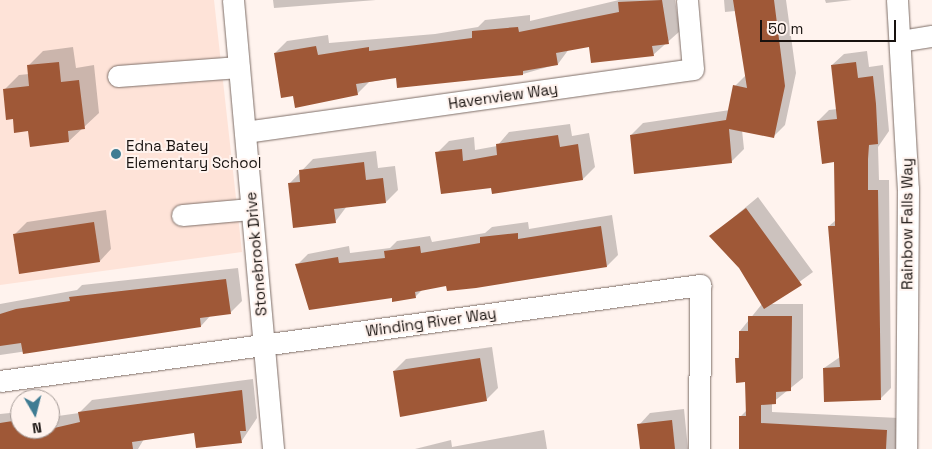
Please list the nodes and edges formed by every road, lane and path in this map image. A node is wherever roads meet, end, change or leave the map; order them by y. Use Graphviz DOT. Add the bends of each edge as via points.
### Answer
graph roads {
  1 [pos="233,0"];
  2 [pos="687,0"];
  3 [pos="897,0"];
  4 [pos="932,36"];
  5 [pos="900,41"];
  6 [pos="239,67"];
  7 [pos="118,76"];
  8 [pos="245,132"];
  9 [pos="252,209"];
  10 [pos="182,215"];
  11 [pos="264,345"];
  12 [pos="0,381"];
  13 [pos="272,449"];
  14 [pos="699,449"];
  15 [pos="906,449"];
  1 -- 6 [label="street, Stonebrook Drive"];
  2 -- 8 [label="street, Havenview Way" via="693,69"];
  3 -- 5 [label="street, Rainbow Falls Way"];
  4 -- 5 [label="street"];
  5 -- 15 [label="street, Rainbow Falls Way" via="908,190"];
  6 -- 7 [label="street"];
  6 -- 8 [label="street, Stonebrook Drive"];
  8 -- 9 [label="street, Stonebrook Drive"];
  9 -- 10 [label="street"];
  9 -- 11 [label="street, Stonebrook Drive"];
  11 -- 12 [label="street, Winding River Way"];
  11 -- 13 [label="street, Stonebrook Drive"];
  11 -- 14 [label="street, Winding River Way" via="700,285"];
}
